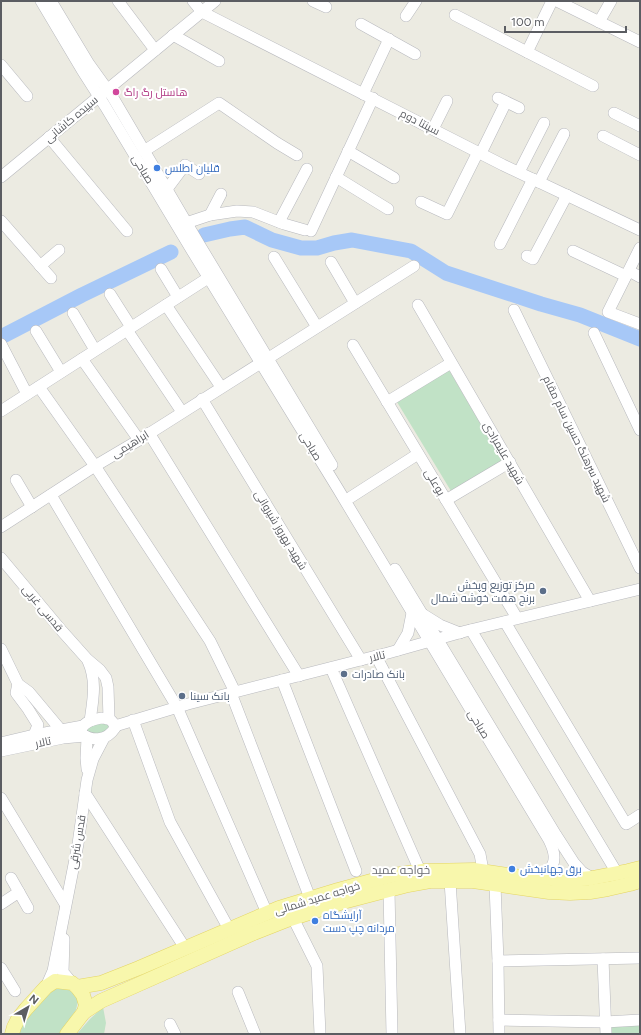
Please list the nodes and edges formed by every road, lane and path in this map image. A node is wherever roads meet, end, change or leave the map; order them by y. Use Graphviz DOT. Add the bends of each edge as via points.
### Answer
graph roads {
  1 [pos="40,1"];
  2 [pos="51,1"];
  3 [pos="118,1"];
  4 [pos="193,1"];
  5 [pos="215,1"];
  6 [pos="313,1"];
  7 [pos="416,1"];
  8 [pos="552,1"];
  9 [pos="557,1"];
  10 [pos="611,1"];
  11 [pos="326,7"];
  12 [pos="202,12"];
  13 [pos="455,15"];
  14 [pos="406,16"];
  15 [pos="600,22"];
  16 [pos="361,24"];
  17 [pos="173,35"];
  18 [pos="389,39"];
  19 [pos="640,42"];
  20 [pos="155,50"];
  21 [pos="527,52"];
  22 [pos="415,54"];
  23 [pos="219,62"];
  24 [pos="1,65"];
  25 [pos="593,86"];
  26 [pos="103,93"];
  27 [pos="27,96"];
  28 [pos="368,96"];
  29 [pos="447,102"];
  30 [pos="519,108"];
  31 [pos="614,113"];
  32 [pos="544,123"];
  33 [pos="640,126"];
  34 [pos="433,129"];
  35 [pos="564,134"];
  36 [pos="603,136"];
  37 [pos="49,137"];
  38 [pos="144,151"];
  39 [pos="348,151"];
  40 [pos="480,153"];
  41 [pos="297,154"];
  42 [pos="640,155"];
  43 [pos="307,169"];
  44 [pos="520,172"];
  45 [pos="199,174"];
  46 [pos="1,177"];
  47 [pos="336,177"];
  48 [pos="394,178"];
  49 [pos="536,180"];
  50 [pos="167,189"];
  51 [pos="221,194"];
  52 [pos="567,195"];
  53 [pos="420,202"];
  54 [pos="388,209"];
  55 [pos="210,215"];
  56 [pos="1,221"];
  57 [pos="279,222"];
  58 [pos="186,223"];
  59 [pos="640,230"];
  60 [pos="127,231"];
  61 [pos="500,244"];
  62 [pos="640,248"];
  63 [pos="59,250"];
  64 [pos="573,251"];
  65 [pos="527,256"];
  66 [pos="274,257"];
  67 [pos="331,262"];
  68 [pos="40,266"];
  69 [pos="414,266"];
  70 [pos="161,269"];
  71 [pos="627,274"];
  72 [pos="640,277"];
  73 [pos="51,278"];
  74 [pos="208,278"];
  75 [pos="110,294"];
  76 [pos="178,297"];
  77 [pos="355,303"];
  78 [pos="166,305"];
  79 [pos="418,305"];
  80 [pos="514,310"];
  81 [pos="73,313"];
  82 [pos="640,324"];
  83 [pos="317,327"];
  84 [pos="129,329"];
  85 [pos="36,331"];
  86 [pos="594,333"];
  87 [pos="1,344"];
  88 [pos="352,345"];
  89 [pos="95,350"];
  90 [pos="82,359"];
  91 [pos="264,360"];
  92 [pos="451,363"];
  93 [pos="61,372"];
  94 [pos="39,387"];
  95 [pos="221,388"];
  96 [pos="27,394"];
  97 [pos="202,399"];
  98 [pos="387,402"];
  99 [pos="1,411"];
  100 [pos="182,412"];
  101 [pos="640,430"];
  102 [pos="149,433"];
  103 [pos="139,440"];
  104 [pos="418,454"];
  105 [pos="510,462"];
  106 [pos="95,466"];
  107 [pos="16,480"];
  108 [pos="51,495"];
  109 [pos="351,497"];
  110 [pos="446,500"];
  111 [pos="32,507"];
  112 [pos="1,527"];
  113 [pos="1,558"];
  114 [pos="640,568"];
  115 [pos="640,589"];
  116 [pos="590,601"];
  117 [pos="417,614"];
  118 [pos="517,618"];
  119 [pos="505,622"];
  120 [pos="471,630"];
  121 [pos="460,633"];
  122 [pos="433,640"];
  123 [pos="1,649"];
  124 [pos="398,650"];
  125 [pos="376,656"];
  126 [pos="87,659"];
  127 [pos="361,660"];
  128 [pos="331,668"];
  129 [pos="299,676"];
  130 [pos="282,680"];
  131 [pos="18,684"];
  132 [pos="233,692"];
  133 [pos="178,707"];
  134 [pos="133,720"];
  135 [pos="112,723"];
  136 [pos="60,729"];
  137 [pos="86,730"];
  138 [pos="34,735"];
  139 [pos="104,738"];
  140 [pos="1,743"];
  141 [pos="1,752"];
  142 [pos="87,780"];
  143 [pos="85,793"];
  144 [pos="1,798"];
  145 [pos="538,814"];
  146 [pos="640,815"];
  147 [pos="614,867"];
  148 [pos="640,868"];
  149 [pos="356,871"];
  150 [pos="482,871"];
  151 [pos="420,872"];
  152 [pos="521,877"];
  153 [pos="11,878"];
  154 [pos="592,878"];
  155 [pos="450,881"];
  156 [pos="640,881"];
  157 [pos="392,884"];
  158 [pos="495,885"];
  159 [pos="19,892"];
  160 [pos="310,898"];
  161 [pos="1,904"];
  162 [pos="65,904"];
  163 [pos="28,908"];
  164 [pos="267,913"];
  165 [pos="296,924"];
  166 [pos="229,929"];
  167 [pos="185,948"];
  168 [pos="640,958"];
  169 [pos="603,959"];
  170 [pos="498,961"];
  171 [pos="1,968"];
  172 [pos="101,983"];
  173 [pos="74,985"];
  174 [pos="46,987"];
  175 [pos="15,991"];
  176 [pos="238,992"];
  177 [pos="106,999"];
  178 [pos="84,1012"];
  179 [pos="499,1020"];
  180 [pos="640,1020"];
  181 [pos="605,1022"];
  182 [pos="170,1024"];
  183 [pos="13,1030"];
  184 [pos="1,1033"];
  185 [pos="67,1034"];
  186 [pos="175,1034"];
  187 [pos="255,1034"];
  188 [pos="320,1034"];
  189 [pos="392,1034"];
  190 [pos="460,1034"];
  191 [pos="499,1034"];
  192 [pos="606,1034"];
  1 -- 26 [label="street, صباحی" via="82,70"];
  2 -- 26 [label="street, صباحی" via="89,64"];
  3 -- 20 [label="street"];
  4 -- 12 [label="street"];
  5 -- 12 [label="street, سپیده کاشانی"];
  6 -- 11 [label="street"];
  7 -- 14 [label="street"];
  8 -- 21 [label="street"];
  9 -- 15 [label="street"];
  10 -- 15 [label="street"];
  12 -- 17 [label="street, سپیده کاشانی"];
  12 -- 28 [label="street, سپنتا دوم"];
  13 -- 21 [label="street"];
  15 -- 19 [label="street"];
  16 -- 18 [label="street"];
  17 -- 20 [label="street, سپیده کاشانی"];
  17 -- 23 [label="street"];
  18 -- 22 [label="street"];
  18 -- 28 [label="street"];
  20 -- 26 [label="street, سپیده کاشانی"];
  21 -- 25 [label="street"];
  24 -- 27 [label="street"];
  26 -- 37 [label="street, سپیده کاشانی"];
  26 -- 38 [label="street, صباحی"];
  26 -- 74 [label="street, صباحی"];
  28 -- 34 [label="street, سپنتا دوم"];
  28 -- 39 [label="street"];
  29 -- 34 [label="street"];
  30 -- 40 [label="street" via="502,100"];
  31 -- 33 [label="street"];
  32 -- 44 [label="street"];
  34 -- 40 [label="street, سپنتا دوم"];
  35 -- 49 [label="street"];
  36 -- 42 [label="street"];
  37 -- 46 [label="street, سپیده کاشانی"];
  37 -- 60 [label="street"];
  38 -- 41 [label="street" via="219,103"];
  38 -- 50 [label="street, صباحی"];
  39 -- 47 [label="street"];
  39 -- 48 [label="street"];
  40 -- 44 [label="street, سپنتا دوم"];
  40 -- 53 [label="street" via="447,214"];
  43 -- 57 [label="street"];
  44 -- 49 [label="street, سپنتا دوم"];
  45 -- 50 [label="street" via="185,165"];
  47 -- 54 [label="street"];
  47 -- 57 [label="street" via="308,230"];
  49 -- 52 [label="street, سپنتا دوم"];
  49 -- 61 [label="street"];
  50 -- 58 [label="street, صباحی"];
  51 -- 55 [label="street"];
  52 -- 59 [label="street, سپنتا دوم"];
  52 -- 65 [label="street" via="533,259"];
  55 -- 57 [label="street" via="237,211 253,212"];
  55 -- 58 [label="street"];
  56 -- 68 [label="street"];
  58 -- 91 [label="street, صباحی"];
  62 -- 71 [label="street"];
  63 -- 68 [label="street"];
  64 -- 71 [label="street"];
  66 -- 83 [label="street"];
  67 -- 77 [label="street"];
  68 -- 73 [label="street"];
  69 -- 77 [label="street, ابراهیمی"];
  70 -- 76 [label="street"];
  71 -- 72 [label="street"];
  71 -- 82 [label="street" via="608,312"];
  74 -- 76 [label="street"];
  74 -- 91 [label="street, صباحی"];
  75 -- 84 [label="street"];
  76 -- 78 [label="street"];
  77 -- 83 [label="street, ابراهیمی"];
  78 -- 84 [label="street"];
  78 -- 95 [label="street"];
  79 -- 92 [label="street, شهید علیمرادی"];
  80 -- 114 [label="street, شهید سرهنگ حسین سام مقام"];
  81 -- 89 [label="street"];
  83 -- 91 [label="street, ابراهیمی"];
  84 -- 89 [label="street"];
  84 -- 100 [label="street"];
  85 -- 93 [label="street"];
  86 -- 101 [label="street"];
  87 -- 96 [label="street"];
  88 -- 98 [label="street, بوعلی"];
  89 -- 90 [label="street"];
  90 -- 93 [label="street"];
  90 -- 103 [label="street"];
  91 -- 95 [label="street, ابراهیمی"];
  91 -- 109 [label="street, صباحی"];
  91 -- 117 [label="street, صباحی"];
  92 -- 98 [label="street"];
  92 -- 105 [label="street, شهید علیمرادی"];
  93 -- 94 [label="street"];
  94 -- 96 [label="street"];
  94 -- 106 [label="street"];
  95 -- 97 [label="street, ابراهیمی"];
  96 -- 99 [label="street"];
  97 -- 100 [label="street, ابراهیمی"];
  97 -- 127 [label="street, شهید بهروز شیروانی"];
  98 -- 104 [label="street, بوعلی"];
  100 -- 102 [label="street, ابراهیمی"];
  102 -- 103 [label="street, ابراهیمی"];
  102 -- 129 [label="street"];
  103 -- 106 [label="street, ابراهیمی"];
  104 -- 109 [label="street"];
  104 -- 110 [label="street, بوعلی"];
  105 -- 110 [label="street"];
  105 -- 116 [label="street, شهید علیمرادی"];
  106 -- 108 [label="street, ابراهیمی"];
  106 -- 132 [label="street" via="210,641"];
  107 -- 111 [label="street"];
  108 -- 111 [label="street, ابراهیمی"];
  108 -- 133 [label="street"];
  109 -- 117 [label="street, صباحی"];
  110 -- 118 [label="street, بوعلی"];
  111 -- 112 [label="street, ابراهیمی"];
  113 -- 126 [label="street, قدسی غربی"];
  115 -- 116 [label="street, تالار"];
  116 -- 118 [label="street, تالار"];
  117 -- 121 [label="street"];
  117 -- 122 [label="street, صباحی"];
  117 -- 124 [label="street"];
  118 -- 119 [label="street, تالار"];
  119 -- 120 [label="street, تالار"];
  119 -- 146 [label="street" via="626,824"];
  120 -- 121 [label="street, تالار"];
  120 -- 147 [label="street"];
  121 -- 122 [label="street, تالار"];
  122 -- 124 [label="street, تالار"];
  122 -- 145 [label="street, صباحی"];
  123 -- 131 [label="street"];
  124 -- 125 [label="street, تالار"];
  125 -- 127 [label="street, تالار"];
  125 -- 150 [label="street" via="480,854"];
  126 -- 135 [label="street, قدسی غربی" via="106,678"];
  126 -- 137 [label="street, قدسی غربی" via="94,686"];
  127 -- 128 [label="street, تالار"];
  128 -- 129 [label="street, تالار"];
  128 -- 151 [label="street"];
  129 -- 130 [label="street, تالار"];
  130 -- 132 [label="street, تالار"];
  130 -- 149 [label="street"];
  131 -- 136 [label="street" via="29,692"];
  131 -- 138 [label="street" via="16,693 38,725"];
  132 -- 133 [label="street, تالار"];
  132 -- 160 [label="street"];
  133 -- 134 [label="street, تالار"];
  133 -- 164 [label="street"];
  134 -- 135 [label="street, تالار"];
  134 -- 166 [label="street" via="170,822"];
  135 -- 137 [label="street" via="101,718 92,720"];
  135 -- 139 [label="street" via="115,728"];
  136 -- 137 [label="street, تالار"];
  136 -- 138 [label="street, تالار"];
  137 -- 139 [label="street" via="96,739"];
  137 -- 141 [label="street, تالار"];
  137 -- 142 [label="street, قدس شرقی"];
  138 -- 140 [label="street, تالار"];
  139 -- 142 [label="street, قدس شرقی" via="93,758"];
  142 -- 143 [label="street, قدس شرقی"];
  143 -- 162 [label="street, قدس شرقی" via="78,844"];
  143 -- 167 [label="street"];
  144 -- 162 [label="street"];
  145 -- 152 [label="street, صباحی" via="554,851 553,863 541,874"];
  145 -- 154 [label="street, صباحی" via="574,863"];
  147 -- 148 [label="main road, خواجه عمید شمالی"];
  147 -- 154 [label="main road, خواجه عمید شمالی"];
  150 -- 151 [label="main road, خواجه عمید شمالی"];
  150 -- 152 [label="main road, خواجه عمید شمالی"];
  151 -- 157 [label="main road, خواجه عمید شمالی"];
  152 -- 154 [label="main road, خواجه عمید شمالی" via="570,880"];
  153 -- 159 [label="street"];
  155 -- 157 [label="main road, خواجه عمید شمالی"];
  155 -- 158 [label="main road, خواجه عمید شمالی" via="473,881"];
  155 -- 190 [label="street"];
  156 -- 158 [label="main road, خواجه عمید شمالی" via="608,889 570,893"];
  157 -- 160 [label="main road, خواجه عمید شمالی"];
  157 -- 177 [label="main road, خواجه عمید شمالی" via="254,933"];
  157 -- 189 [label="street"];
  158 -- 170 [label="street"];
  159 -- 161 [label="street"];
  159 -- 163 [label="street"];
  160 -- 164 [label="main road, خواجه عمید شمالی"];
  162 -- 173 [label="street, قدس شرقی" via="63,972"];
  162 -- 174 [label="street, قدس شرقی" via="53,971"];
  164 -- 166 [label="main road, خواجه عمید شمالی"];
  165 -- 188 [label="street" via="317,966"];
  166 -- 167 [label="main road, خواجه عمید شمالی"];
  167 -- 172 [label="main road, خواجه عمید شمالی"];
  168 -- 169 [label="street"];
  169 -- 170 [label="street"];
  169 -- 181 [label="street"];
  170 -- 179 [label="street"];
  171 -- 175 [label="street"];
  172 -- 173 [label="main road, خواجه عمید شمالی"];
  172 -- 177 [label="main road" via="98,991"];
  173 -- 174 [label="main road, خواجه عمید شمالی" via="55,981"];
  173 -- 178 [label="main road" via="83,994 86,1004"];
  174 -- 183 [label="main road" via="18,1019"];
  176 -- 187 [label="street"];
  177 -- 178 [label="main road, خواجه عمید شمالی"];
  178 -- 185 [label="main road"];
  179 -- 181 [label="street"];
  179 -- 191 [label="street"];
  180 -- 181 [label="street"];
  181 -- 192 [label="street"];
  182 -- 186 [label="street"];
  183 -- 184 [label="main road"];
}
